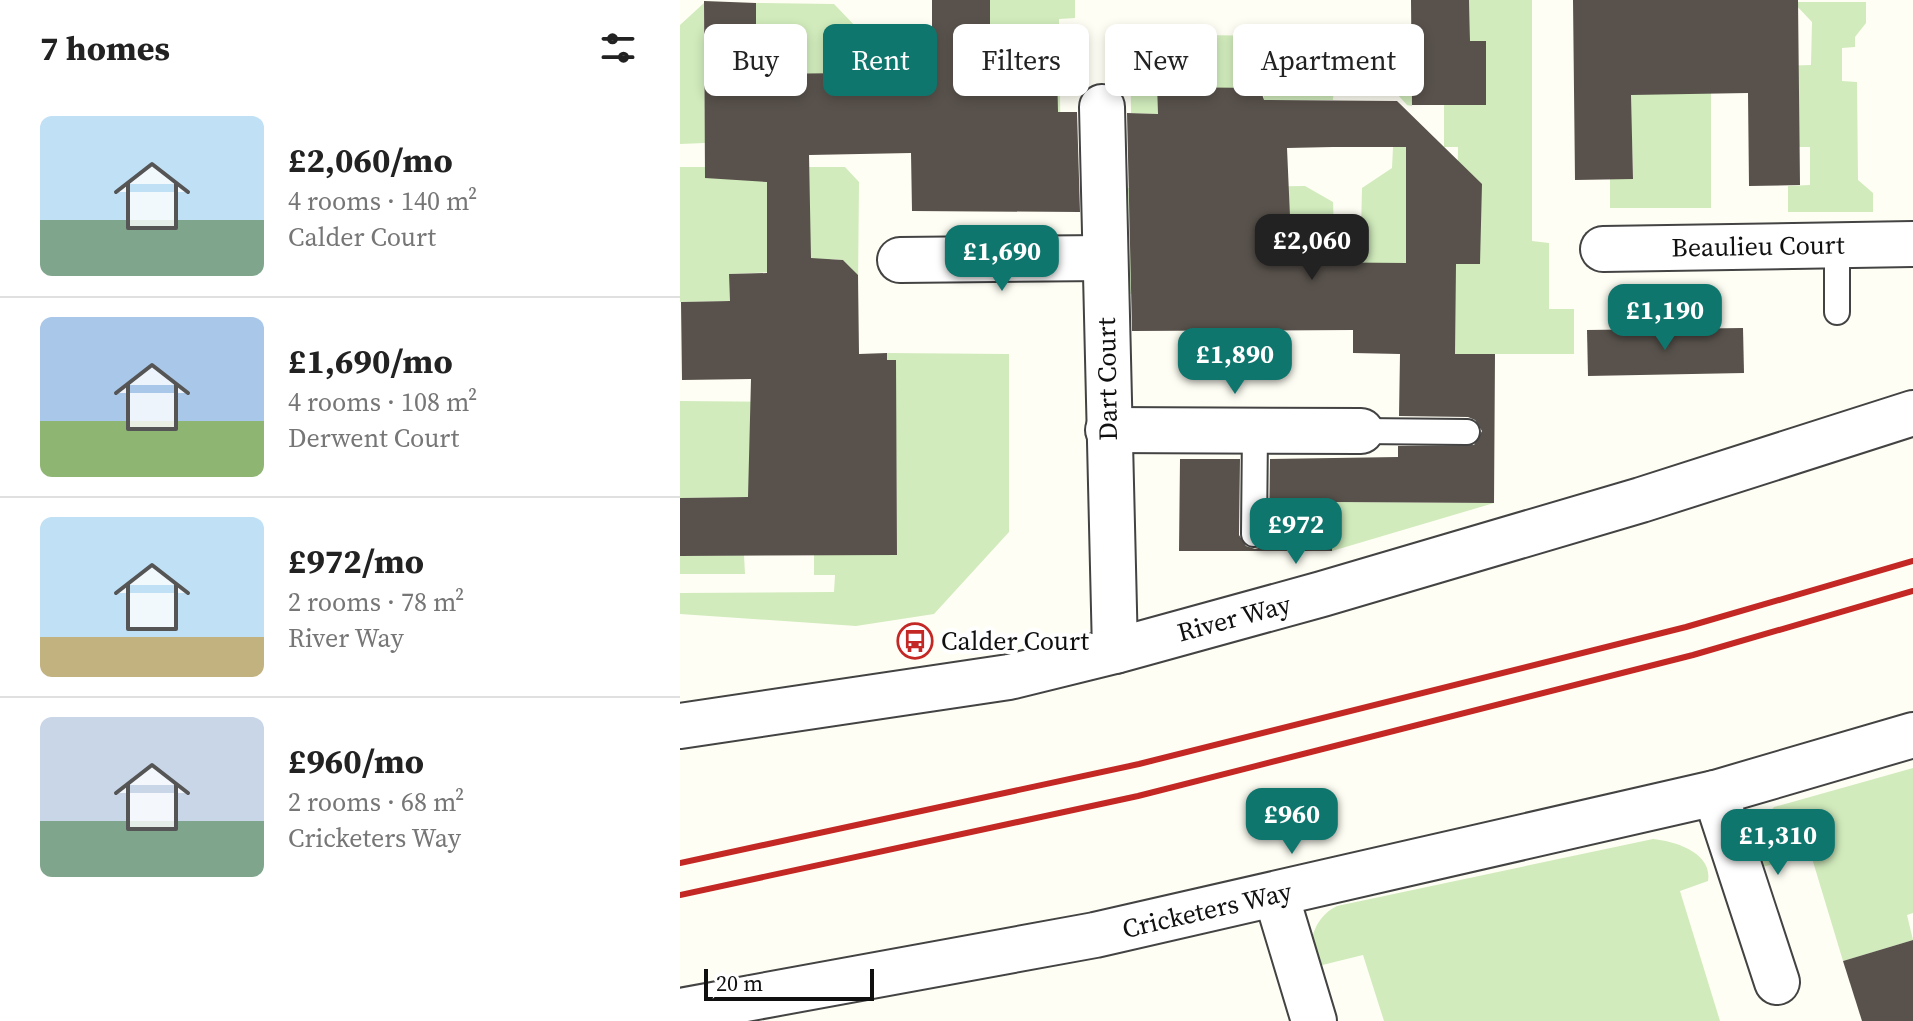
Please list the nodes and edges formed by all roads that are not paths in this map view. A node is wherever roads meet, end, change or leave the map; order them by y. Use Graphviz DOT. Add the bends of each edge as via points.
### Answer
graph roads {
  1 [pos="1102,107"];
  2 [pos="1913,244"];
  3 [pos="1837,245"];
  4 [pos="1603,249"];
  5 [pos="1105,258"];
  6 [pos="900,260"];
  7 [pos="1837,312"];
  8 [pos="1913,413"];
  9 [pos="1108,430"];
  10 [pos="1255,431"];
  11 [pos="1361,431"];
  12 [pos="1467,432"];
  13 [pos="1254,534"];
  14 [pos="1115,651"];
  15 [pos="680,726"];
  16 [pos="1913,735"];
  17 [pos="1715,793"];
  18 [pos="1276,895"];
  19 [pos="1777,982"];
  20 [pos="680,1011"];
  21 [pos="1314,1021"];
  1 -- 5 [label="street, Dart Court"];
  2 -- 3 [label="street, Beaulieu Court"];
  3 -- 4 [label="street, Beaulieu Court"];
  3 -- 7 [label="lane"];
  5 -- 6 [label="street"];
  5 -- 9 [label="street, Dart Court"];
  8 -- 14 [label="street, River Way" via="1626,505"];
  9 -- 10 [label="street"];
  9 -- 14 [label="street, Dart Court"];
  10 -- 11 [label="street"];
  10 -- 13 [label="lane"];
  11 -- 12 [label="lane"];
  14 -- 15 [label="street, River Way" via="1009,677"];
  16 -- 17 [label="street, Cricketers Way"];
  17 -- 18 [label="street, Cricketers Way"];
  17 -- 19 [label="street"];
  18 -- 20 [label="street, Cricketers Way" via="1095,935"];
  18 -- 21 [label="street"];
}
